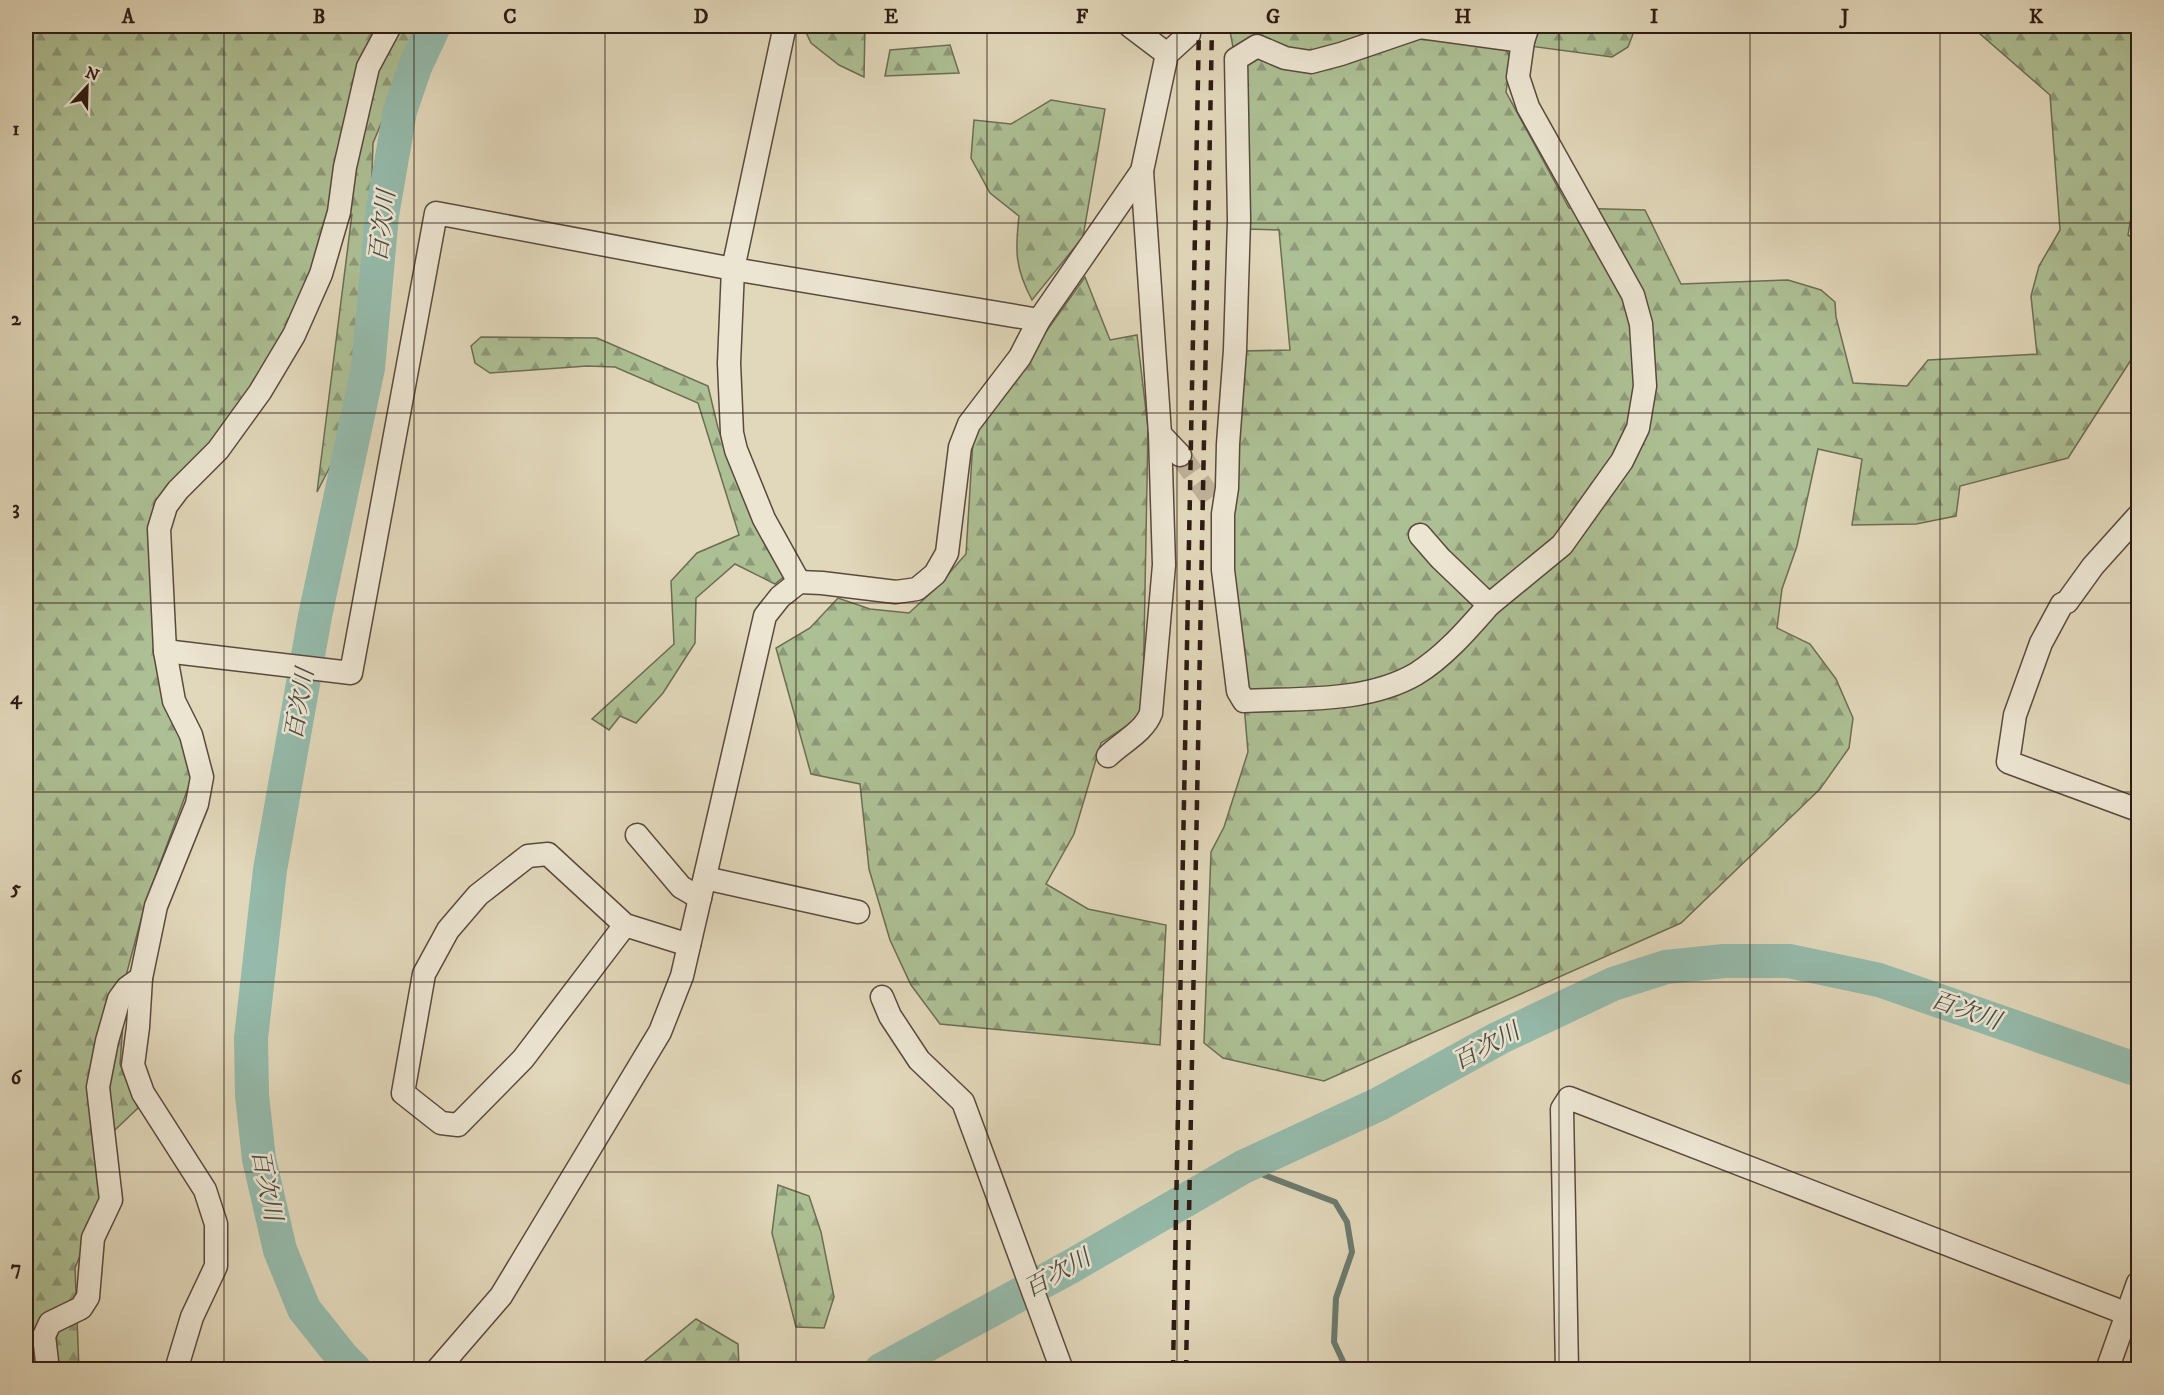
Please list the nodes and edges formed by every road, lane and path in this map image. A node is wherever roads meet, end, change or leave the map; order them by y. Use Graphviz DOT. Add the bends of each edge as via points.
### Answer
graph roads {
  1 [pos="390,26"];
  2 [pos="1130,26"];
  3 [pos="1420,26"];
  4 [pos="784,30"];
  5 [pos="1525,33"];
  6 [pos="1189,34"];
  7 [pos="1167,54"];
  8 [pos="1142,171"];
  9 [pos="733,269"];
  10 [pos="1039,320"];
  11 [pos="1160,434"];
  12 [pos="1180,455"];
  13 [pos="2139,516"];
  14 [pos="1420,536"];
  15 [pos="799,582"];
  16 [pos="1489,605"];
  17 [pos="165,651"];
  18 [pos="1108,756"];
  19 [pos="2139,810"];
  20 [pos="637,834"];
  21 [pos="703,888"];
  22 [pos="858,912"];
  23 [pos="625,925"];
  24 [pos="689,945"];
  25 [pos="141,978"];
  26 [pos="882,997"];
  27 [pos="2139,1283"];
  28 [pos="2133,1316"];
  29 [pos="48,1370"];
  30 [pos="176,1370"];
  31 [pos="437,1370"];
  32 [pos="1062,1370"];
  33 [pos="1567,1370"];
  34 [pos="2107,1370"];
  1 -- 17 [label="street" via="368,67 339,212 321,274 294,335 260,392 218,450 166,506 159,529"];
  2 -- 7 [label="street"];
  3 -- 5 [label="street"];
  3 -- 16 [label="street" via="1311,62 1285,58 1257,46 1236,58 1235,350 1227,488 1217,506 1238,691 1244,701 1346,696 1384,687 1415,674 1451,647"];
  4 -- 9 [label="street"];
  5 -- 16 [label="street" via="1518,77 1528,106 1633,295 1641,324 1645,386 1638,428 1609,480 1562,545"];
  6 -- 7 [label="street"];
  7 -- 8 [label="street"];
  8 -- 10 [label="street"];
  8 -- 11 [label="street"];
  9 -- 10 [label="street"];
  9 -- 15 [label="street" via="729,363 732,433 764,519"];
  9 -- 17 [label="street" via="436,213 351,673"];
  10 -- 15 [label="street" via="1020,357 969,424 960,447 947,554 936,574 917,589 896,592"];
  11 -- 12 [label="street"];
  11 -- 18 [label="street" via="1164,565 1151,713 1147,724"];
  13 -- 19 [label="street" via="2062,604 2041,643 2015,715 2008,762"];
  14 -- 16 [label="street"];
  15 -- 21 [label="street" via="765,616"];
  17 -- 25 [label="street" via="174,701 191,735 202,777 197,804 156,906"];
  20 -- 21 [label="street" via="681,886"];
  21 -- 22 [label="street"];
  21 -- 24 [label="street"];
  23 -- 23 [label="street" via="523,1059 458,1125 441,1123 403,1093 424,974 448,930 478,895 528,856 548,854"];
  23 -- 24 [label="street"];
  24 -- 31 [label="street" via="682,976 660,1032 501,1296"];
  25 -- 29 [label="street" via="119,999 98,1087 111,1200 93,1238 88,1297 81,1308 50,1323 44,1336"];
  25 -- 30 [label="street" via="133,1065 143,1093 204,1190 216,1224 216,1266 192,1317"];
  26 -- 32 [label="street" via="919,1060 963,1102"];
  27 -- 28 [label="street"];
  28 -- 33 [label="street" via="1569,1098 1562,1109"];
  28 -- 34 [label="street"];
}
